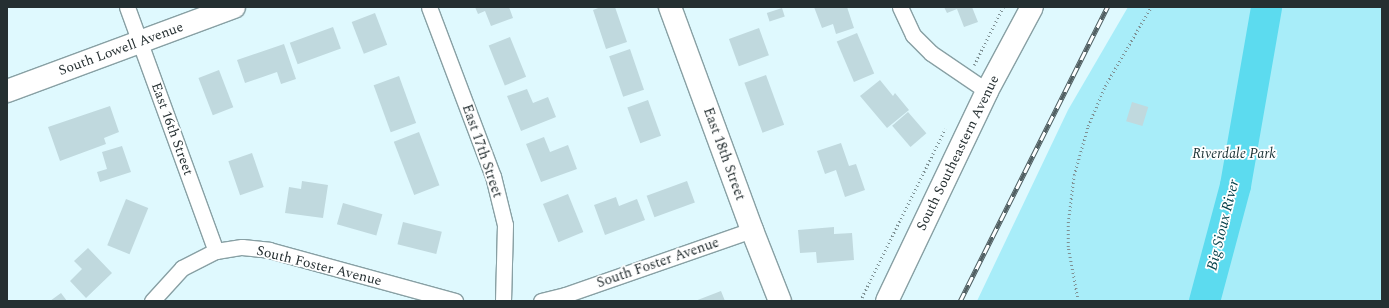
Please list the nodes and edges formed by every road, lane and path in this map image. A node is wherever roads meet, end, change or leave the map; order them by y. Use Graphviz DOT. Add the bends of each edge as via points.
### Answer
graph roads {
  1 [pos="128,7"];
  2 [pos="234,7"];
  3 [pos="429,7"];
  4 [pos="670,7"];
  5 [pos="900,7"];
  6 [pos="1003,7"];
  7 [pos="1032,7"];
  8 [pos="1151,7"];
  9 [pos="140,41"];
  10 [pos="968,78"];
  11 [pos="7,90"];
  12 [pos="987,91"];
  13 [pos="947,125"];
  14 [pos="752,230"];
  15 [pos="216,251"];
  16 [pos="152,301"];
  17 [pos="455,301"];
  18 [pos="503,301"];
  19 [pos="541,301"];
  20 [pos="780,301"];
  21 [pos="860,301"];
  22 [pos="887,301"];
  23 [pos="1078,301"];
  1 -- 9 [label="street, East 16th Street"];
  2 -- 9 [label="street, South Lowell Avenue"];
  3 -- 18 [label="street, East 17th Street" via="493,176 505,225"];
  4 -- 14 [label="street, East 18th Street"];
  5 -- 10 [label="street" via="913,36 930,53"];
  6 -- 10 [label="path"];
  7 -- 12 [label="street, South Southeastern Avenue"];
  8 -- 23 [label="path" via="1105,86 1088,126 1074,176 1068,223 1068,247"];
  9 -- 11 [label="street, South Lowell Avenue"];
  9 -- 15 [label="street, East 16th Street"];
  10 -- 12 [label="street"];
  12 -- 22 [label="street, South Southeastern Avenue"];
  13 -- 21 [label="path"];
  14 -- 19 [label="street, South Foster Avenue"];
  14 -- 20 [label="street, East 18th Street"];
  15 -- 16 [label="street, South Foster Avenue" via="182,268"];
  15 -- 17 [label="street, South Foster Avenue" via="242,247 269,250"];
}
